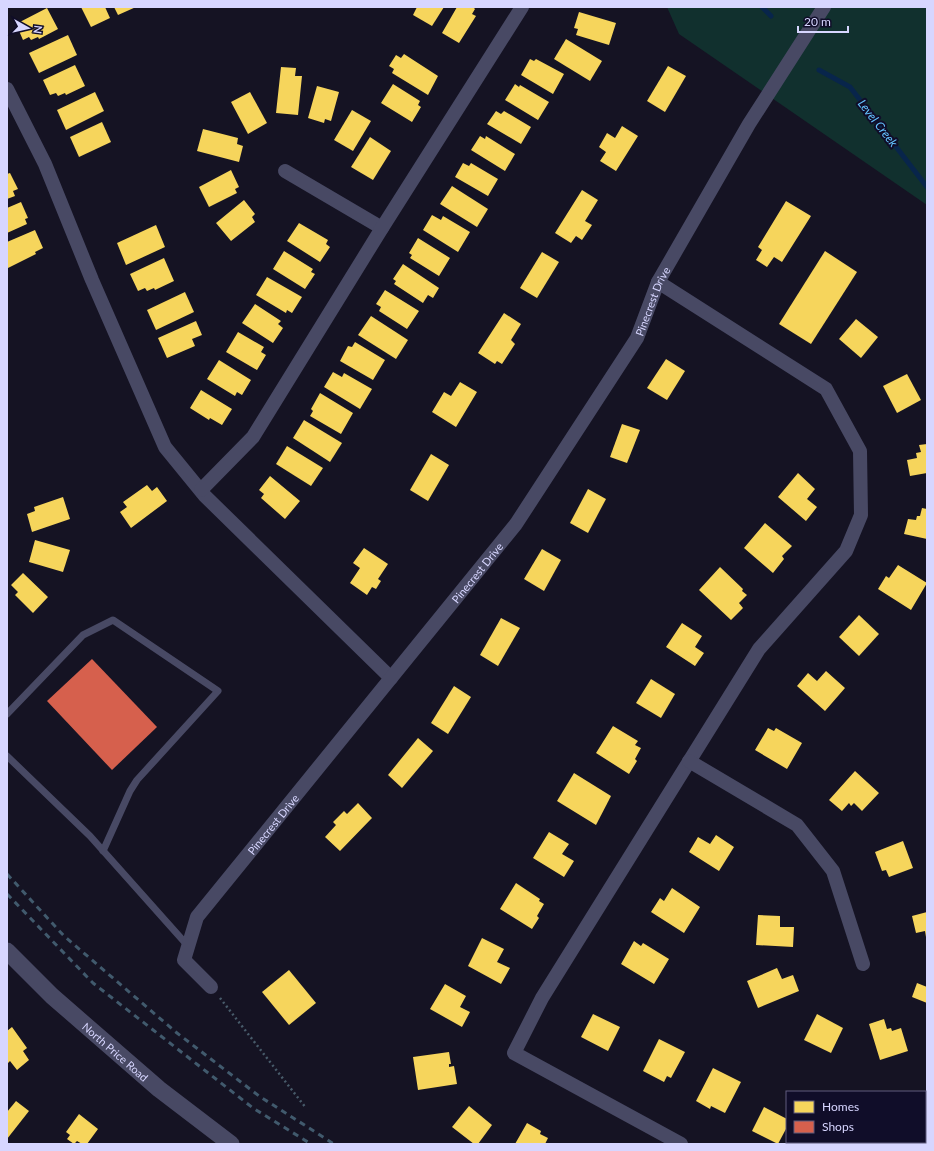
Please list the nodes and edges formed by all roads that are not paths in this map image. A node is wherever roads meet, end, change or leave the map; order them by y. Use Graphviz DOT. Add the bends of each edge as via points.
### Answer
graph roads {
  1 [pos="522,7"];
  2 [pos="824,7"];
  3 [pos="7,89"];
  4 [pos="285,171"];
  5 [pos="382,228"];
  6 [pos="658,282"];
  7 [pos="200,490"];
  8 [pos="391,678"];
  9 [pos="7,714"];
  10 [pos="7,756"];
  11 [pos="689,761"];
  12 [pos="103,851"];
  13 [pos="188,946"];
  14 [pos="7,951"];
  15 [pos="863,964"];
  16 [pos="211,987"];
  17 [pos="231,1144"];
  18 [pos="681,1144"];
  1 -- 5 [label="street"];
  2 -- 6 [label="street, Pinecrest Drive" via="749,124"];
  3 -- 7 [label="street" via="45,164 92,280 165,447"];
  4 -- 5 [label="street"];
  5 -- 7 [label="street" via="254,437"];
  6 -- 8 [label="street, Pinecrest Drive" via="637,338 516,524"];
  6 -- 11 [label="street" via="826,389 860,450 861,515 846,551 759,649"];
  7 -- 8 [label="street"];
  8 -- 13 [label="street, Pinecrest Drive" via="197,917"];
  9 -- 12 [label="lane" via="83,635 113,620 218,691 137,780"];
  10 -- 12 [label="lane"];
  11 -- 15 [label="street" via="797,825 833,871"];
  11 -- 18 [label="street" via="542,998 514,1053"];
  12 -- 13 [label="lane"];
  13 -- 16 [label="street, Pinecrest Drive" via="184,960"];
  14 -- 17 [label="street, North Price Road" via="52,996 159,1089"];
}
